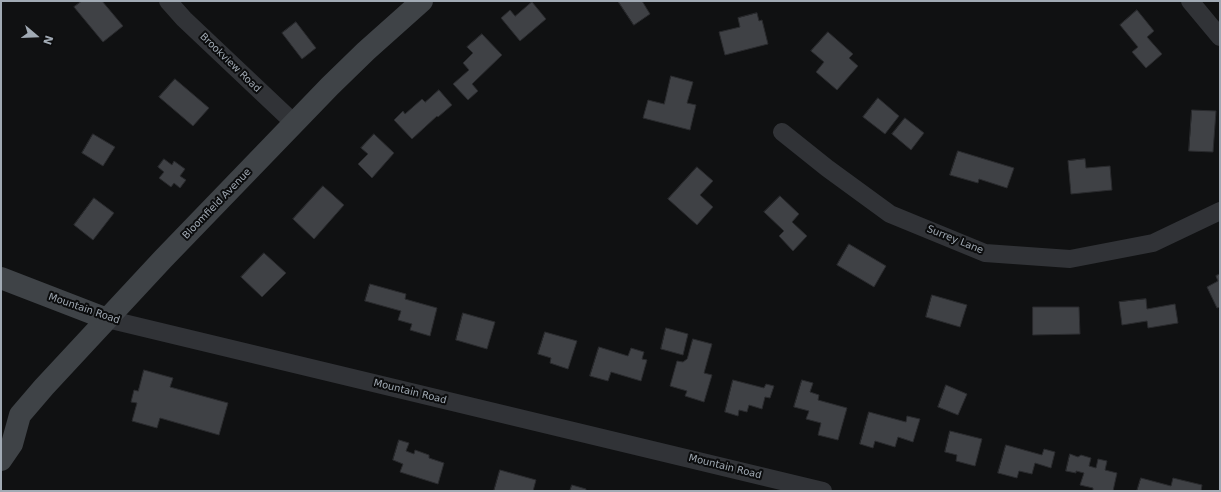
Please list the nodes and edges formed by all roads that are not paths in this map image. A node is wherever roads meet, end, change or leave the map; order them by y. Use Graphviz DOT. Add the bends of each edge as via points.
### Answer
graph roads {
  1 [pos="168,1"];
  2 [pos="422,1"];
  3 [pos="1190,1"];
  4 [pos="1220,37"];
  5 [pos="294,123"];
  6 [pos="782,132"];
  7 [pos="1220,211"];
  8 [pos="1,278"];
  9 [pos="107,319"];
  10 [pos="10,418"];
  11 [pos="1,460"];
  12 [pos="823,491"];
  1 -- 5 [label="street, Brookview Road"];
  2 -- 5 [label="main road, Bloomfield Avenue" via="366,51"];
  3 -- 4 [label="street"];
  5 -- 9 [label="main road, Bloomfield Avenue"];
  6 -- 7 [label="street, Surrey Lane" via="890,214 985,253 1070,259 1153,244"];
  8 -- 9 [label="main road, Mountain Road"];
  9 -- 10 [label="main road, Bloomfield Avenue"];
  9 -- 12 [label="street, Mountain Road"];
  10 -- 11 [label="main road, Bloomfield Avenue" via="12,444"];
}
